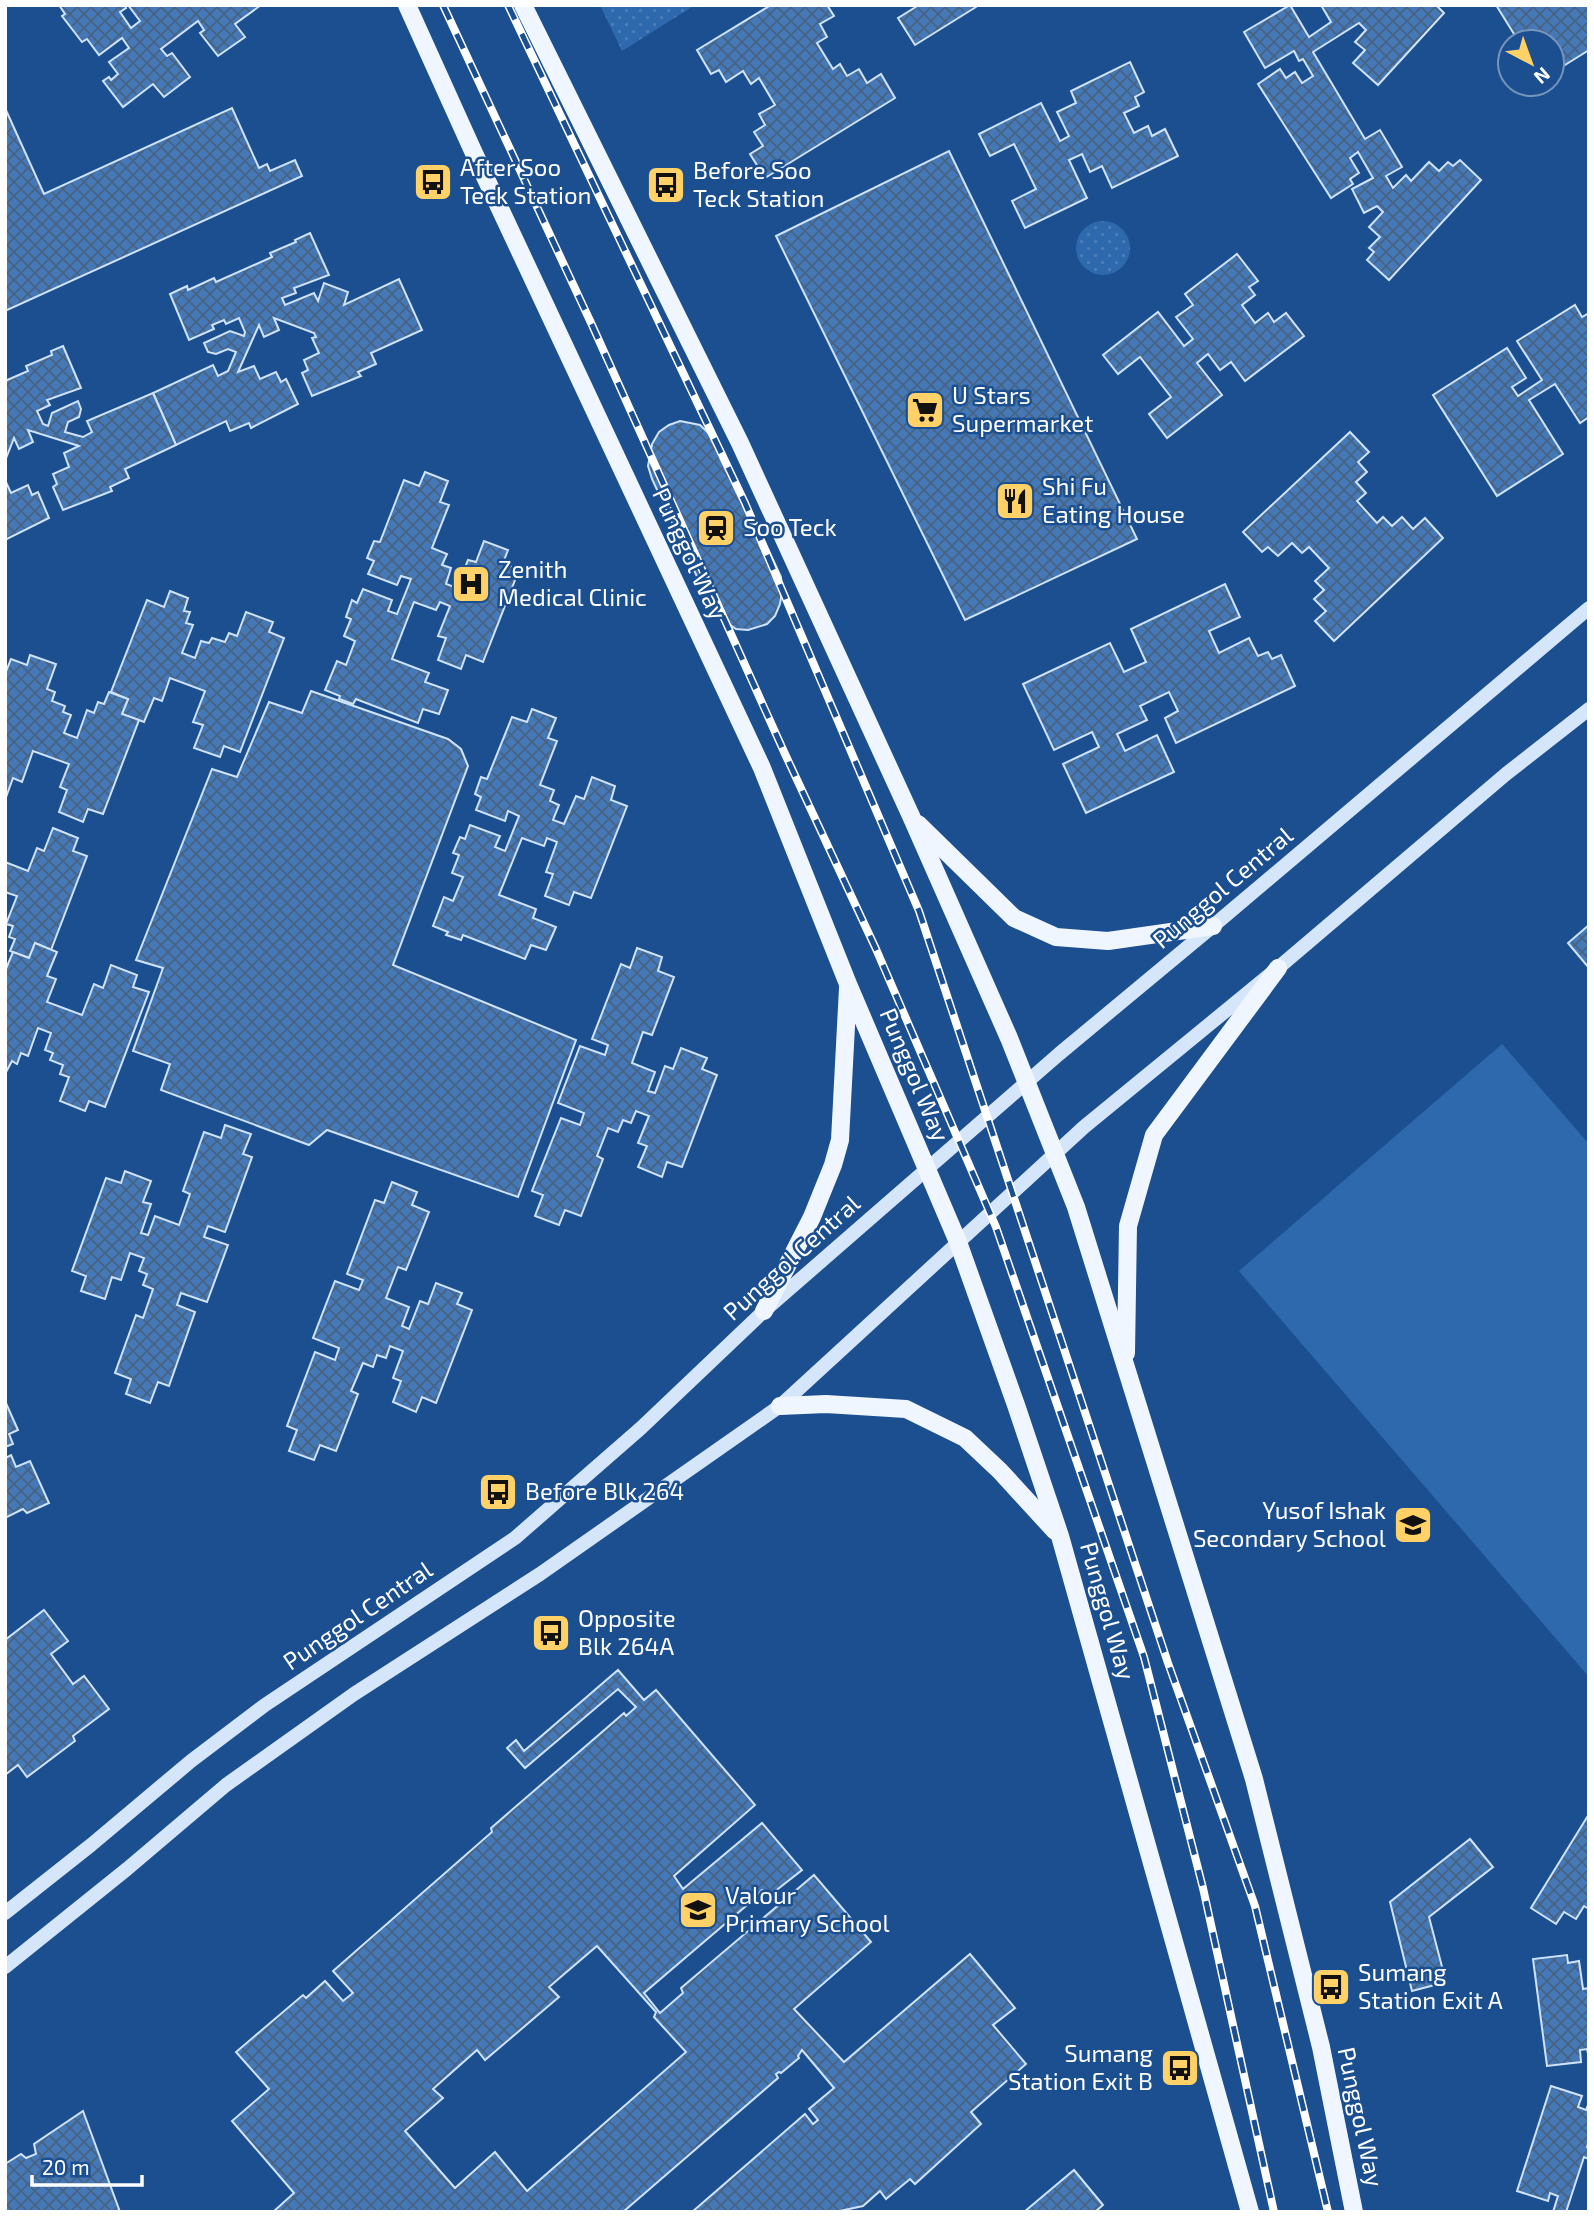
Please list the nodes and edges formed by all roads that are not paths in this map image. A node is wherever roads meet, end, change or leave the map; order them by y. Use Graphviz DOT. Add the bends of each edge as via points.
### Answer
graph roads {
  1 [pos="407,5"];
  2 [pos="523,5"];
  3 [pos="1589,608"];
  4 [pos="1589,709"];
  5 [pos="911,816"];
  6 [pos="1213,926"];
  7 [pos="1278,968"];
  8 [pos="848,984"];
  9 [pos="1027,1081"];
  10 [pos="1054,1155"];
  11 [pos="928,1168"];
  12 [pos="958,1242"];
  13 [pos="764,1311"];
  14 [pos="1126,1370"];
  15 [pos="780,1406"];
  16 [pos="1060,1536"];
  17 [pos="5,1913"];
  18 [pos="5,1967"];
  19 [pos="1250,2212"];
  20 [pos="1354,2212"];
  1 -- 8 [label="main road, Punggol Way" via="762,768"];
  2 -- 5 [label="main road, Punggol Way" via="740,443"];
  3 -- 6 [label="main road, Punggol Central"];
  4 -- 7 [label="main road"];
  5 -- 6 [label="main road" via="1014,918 1056,936 1108,941"];
  5 -- 9 [label="main road, Punggol Way"];
  6 -- 9 [label="main road, Punggol Central"];
  7 -- 10 [label="main road"];
  7 -- 14 [label="main road" via="1154,1135 1128,1226"];
  8 -- 11 [label="main road, Punggol Way"];
  8 -- 13 [label="main road" via="840,1140 812,1217"];
  9 -- 10 [label="main road, Punggol Way"];
  9 -- 11 [label="main road, Punggol Central"];
  10 -- 12 [label="main road"];
  10 -- 14 [label="main road, Punggol Way" via="1076,1206"];
  11 -- 12 [label="main road, Punggol Way"];
  11 -- 13 [label="main road, Punggol Central"];
  12 -- 15 [label="main road"];
  12 -- 16 [label="main road, Punggol Way"];
  13 -- 17 [label="main road, Punggol Central" via="515,1538 265,1705"];
  14 -- 20 [label="main road, Punggol Way" via="1254,1779 1321,2047"];
  15 -- 16 [label="main road" via="906,1409 965,1438"];
  15 -- 18 [label="main road" via="226,1785"];
  16 -- 19 [label="main road, Punggol Way"];
}
